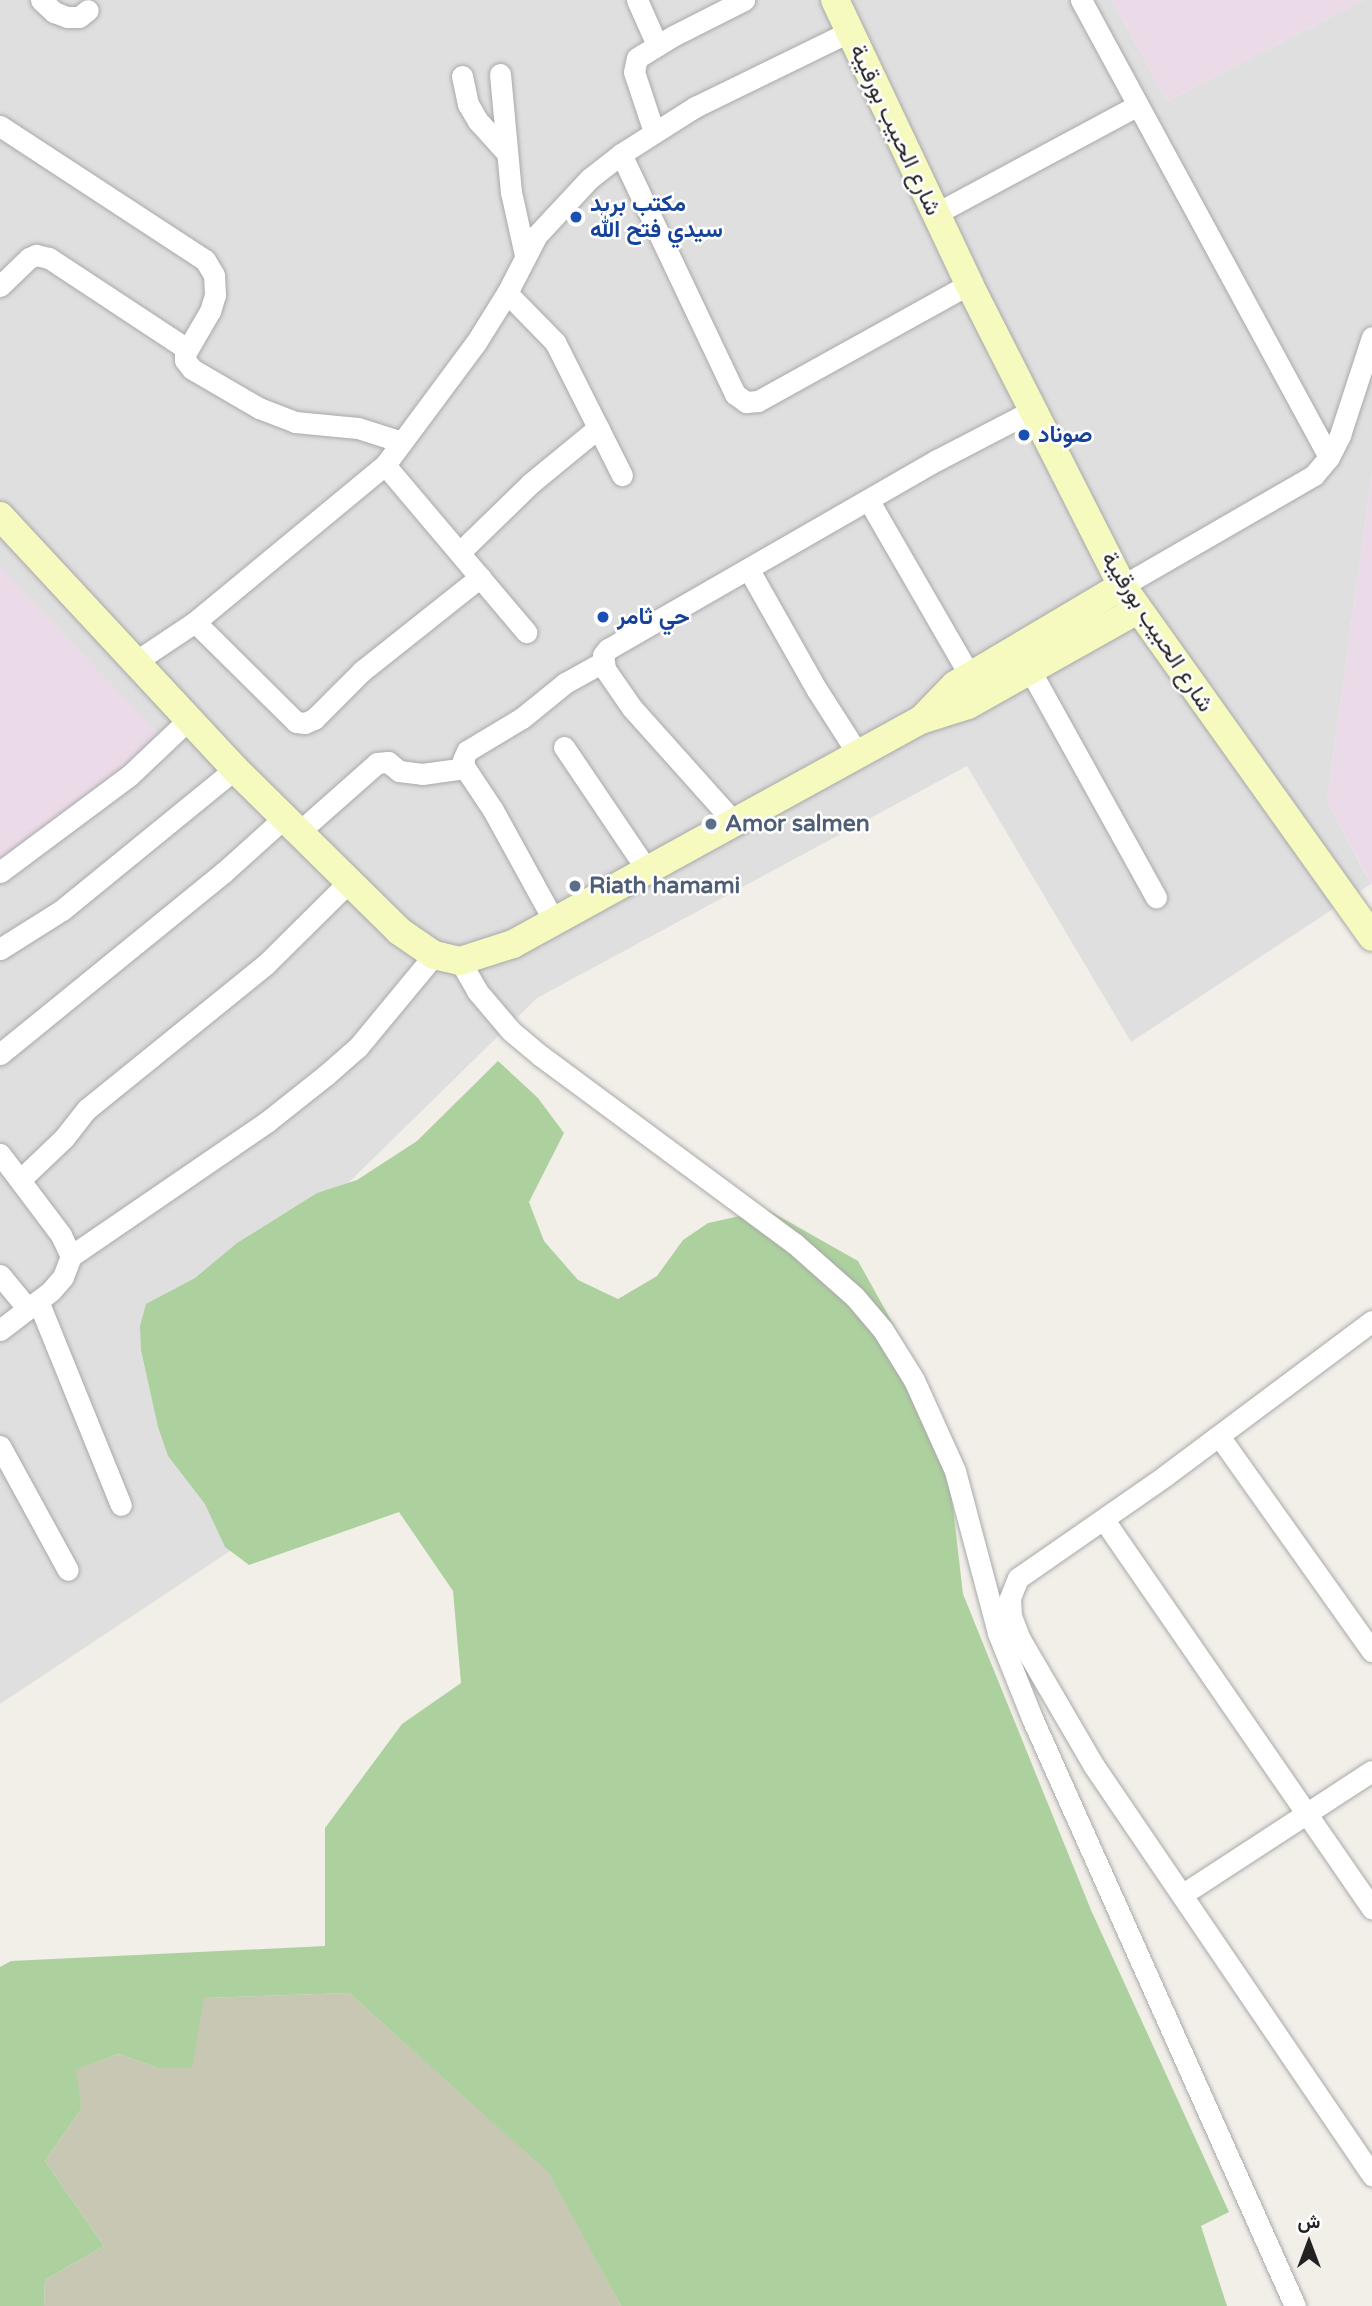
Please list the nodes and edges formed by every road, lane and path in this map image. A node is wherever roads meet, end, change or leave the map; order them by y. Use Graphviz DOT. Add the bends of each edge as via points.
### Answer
graph roads {
  1 [pos="41,0"];
  2 [pos="637,0"];
  3 [pos="744,0"];
  4 [pos="835,0"];
  5 [pos="1082,0"];
  6 [pos="88,10"];
  7 [pos="849,32"];
  8 [pos="657,46"];
  9 [pos="500,74"];
  10 [pos="462,76"];
  11 [pos="1138,105"];
  12 [pos="0,126"];
  13 [pos="654,132"];
  14 [pos="506,152"];
  15 [pos="621,154"];
  16 [pos="934,214"];
  17 [pos="526,255"];
  18 [pos="969,284"];
  19 [pos="0,286"];
  20 [pos="507,293"];
  21 [pos="1372,337"];
  22 [pos="187,349"];
  23 [pos="1031,411"];
  24 [pos="598,428"];
  25 [pos="401,442"];
  26 [pos="1329,457"];
  27 [pos="385,465"];
  28 [pos="622,475"];
  29 [pos="869,501"];
  30 [pos="0,516"];
  31 [pos="460,552"];
  32 [pos="749,570"];
  33 [pos="480,577"];
  34 [pos="1122,586"];
  35 [pos="1137,610"];
  36 [pos="195,622"];
  37 [pos="526,632"];
  38 [pos="135,662"];
  39 [pos="603,662"];
  40 [pos="1030,670"];
  41 [pos="970,676"];
  42 [pos="188,720"];
  43 [pos="921,720"];
  44 [pos="564,747"];
  45 [pos="859,754"];
  46 [pos="465,768"];
  47 [pos="235,769"];
  48 [pos="734,822"];
  49 [pos="292,825"];
  50 [pos="646,870"];
  51 [pos="0,872"];
  52 [pos="349,882"];
  53 [pos="1156,897"];
  54 [pos="554,921"];
  55 [pos="1372,937"];
  56 [pos="0,949"];
  57 [pos="447,958"];
  58 [pos="0,1054"];
  59 [pos="0,1154"];
  60 [pos="20,1180"];
  61 [pos="71,1256"];
  62 [pos="0,1275"];
  63 [pos="33,1305"];
  64 [pos="1372,1321"];
  65 [pos="0,1330"];
  66 [pos="1219,1436"];
  67 [pos="0,1446"];
  68 [pos="121,1505"];
  69 [pos="1104,1520"];
  70 [pos="68,1570"];
  71 [pos="1372,1651"];
  72 [pos="1372,1771"];
  73 [pos="1307,1814"];
  74 [pos="1183,1894"];
  75 [pos="1372,1908"];
  76 [pos="1372,2175"];
  77 [pos="1294,2306"];
  1 -- 6 [label="street" via="67,17 79,17"];
  2 -- 8 [label="street"];
  3 -- 8 [label="street"];
  4 -- 7 [label="main road, شارع الحبيب بورقيبة"];
  5 -- 11 [label="street"];
  7 -- 13 [label="street"];
  7 -- 16 [label="main road, شارع الحبيب بورقيبة"];
  8 -- 13 [label="street" via="637,58 634,72"];
  9 -- 14 [label="street"];
  10 -- 14 [label="street" via="468,104"];
  11 -- 16 [label="street"];
  11 -- 26 [label="street"];
  12 -- 22 [label="street" via="205,260 214,275 215,295"];
  13 -- 15 [label="street"];
  14 -- 17 [label="street"];
  15 -- 17 [label="street" via="589,179 547,223"];
  15 -- 18 [label="street" via="735,394 746,402 758,401"];
  16 -- 18 [label="main road, شارع الحبيب بورقيبة"];
  17 -- 20 [label="street"];
  18 -- 23 [label="main road, شارع الحبيب بورقيبة"];
  19 -- 22 [label="street" via="29,258 49,258"];
  20 -- 24 [label="street" via="555,342"];
  20 -- 25 [label="street"];
  21 -- 26 [label="street"];
  22 -- 25 [label="street" via="185,360 192,369 259,408 295,422 358,428"];
  23 -- 29 [label="street"];
  23 -- 34 [label="main road, شارع الحبيب بورقيبة"];
  24 -- 28 [label="street"];
  24 -- 31 [label="street" via="531,483"];
  25 -- 27 [label="street"];
  26 -- 34 [label="street" via="1314,475"];
  27 -- 31 [label="street"];
  27 -- 36 [label="street"];
  29 -- 32 [label="street"];
  29 -- 41 [label="street"];
  30 -- 38 [label="main road"];
  31 -- 33 [label="street"];
  32 -- 39 [label="street" via="608,649"];
  32 -- 45 [label="street" via="811,681"];
  33 -- 36 [label="street" via="305,723 296,722"];
  33 -- 37 [label="street"];
  34 -- 35 [label="main road, شارع الحبيب بورقيبة"];
  34 -- 41 [label="main road"];
  35 -- 40 [label="main road"];
  35 -- 55 [label="main road, شارع الحبيب بورقيبة"];
  36 -- 38 [label="street"];
  38 -- 42 [label="main road"];
  39 -- 46 [label="street" via="467,751"];
  39 -- 48 [label="street" via="632,708"];
  40 -- 43 [label="main road" via="968,705"];
  40 -- 53 [label="street"];
  41 -- 43 [label="main road"];
  42 -- 47 [label="main road"];
  42 -- 51 [label="street" via="129,776"];
  43 -- 45 [label="main road"];
  44 -- 50 [label="street"];
  45 -- 48 [label="main road"];
  46 -- 49 [label="street" via="422,774 377,763"];
  46 -- 54 [label="street"];
  47 -- 49 [label="main road"];
  47 -- 56 [label="street" via="62,910"];
  48 -- 50 [label="main road"];
  49 -- 52 [label="main road"];
  49 -- 58 [label="street" via="224,872"];
  50 -- 54 [label="main road"];
  52 -- 57 [label="main road" via="399,931"];
  52 -- 60 [label="street" via="266,964 87,1110"];
  54 -- 57 [label="main road" via="513,944"];
  57 -- 61 [label="street" via="326,1075"];
  57 -- 77 [label="street" via="493,1013 541,1056 794,1243 846,1288 883,1330 914,1380 955,1471 998,1633 1032,1718"];
  59 -- 60 [label="street"];
  60 -- 61 [label="street"];
  61 -- 63 [label="street" via="64,1277"];
  62 -- 63 [label="street"];
  63 -- 65 [label="street"];
  63 -- 68 [label="street"];
  64 -- 66 [label="street"];
  66 -- 69 [label="street"];
  66 -- 71 [label="street"];
  67 -- 70 [label="street"];
  69 -- 73 [label="street"];
  69 -- 74 [label="street" via="1018,1578 1010,1598 1011,1616 1094,1766"];
  72 -- 73 [label="street"];
  73 -- 74 [label="street"];
  73 -- 75 [label="street"];
  74 -- 76 [label="street"];
}
